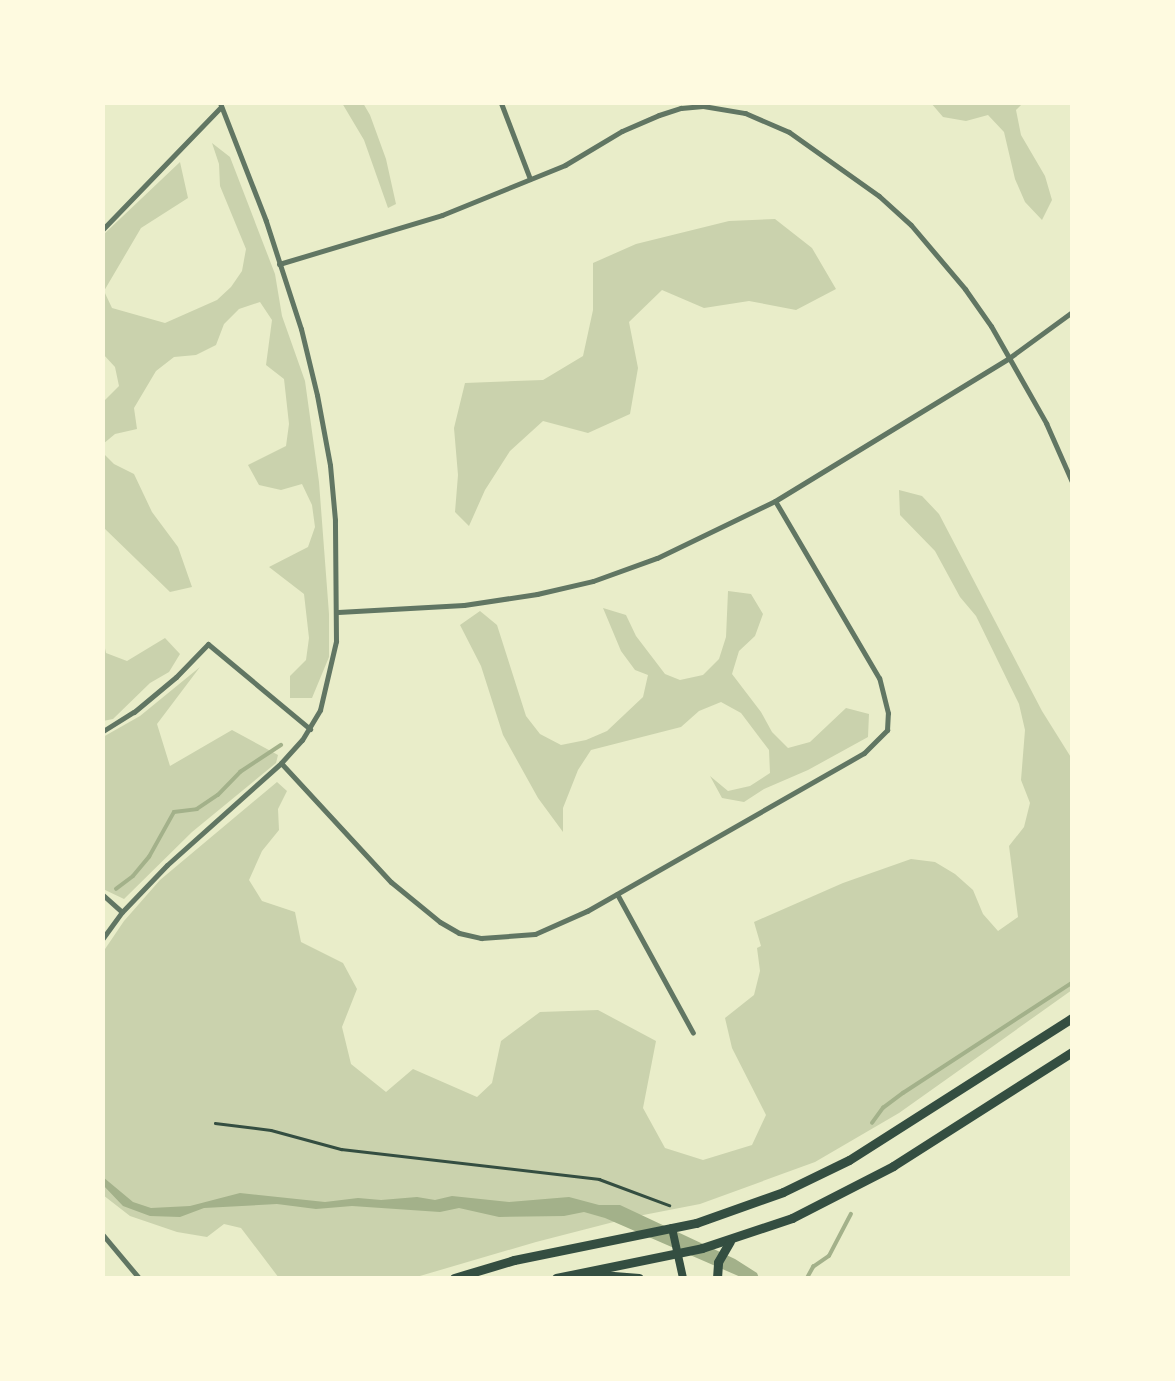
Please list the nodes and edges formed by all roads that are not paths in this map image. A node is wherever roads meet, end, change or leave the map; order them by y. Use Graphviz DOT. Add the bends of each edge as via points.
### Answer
graph roads {
  1 [pos="500,103"];
  2 [pos="220,105"];
  3 [pos="530,179"];
  4 [pos="103,229"];
  5 [pos="279,264"];
  6 [pos="1072,312"];
  7 [pos="1009,358"];
  8 [pos="1072,482"];
  9 [pos="775,501"];
  10 [pos="338,612"];
  11 [pos="310,729"];
  12 [pos="103,731"];
  13 [pos="281,763"];
  14 [pos="617,894"];
  15 [pos="103,895"];
  16 [pos="122,912"];
  17 [pos="103,937"];
  18 [pos="1072,1018"];
  19 [pos="694,1033"];
  20 [pos="1072,1052"];
  21 [pos="671,1228"];
  22 [pos="103,1235"];
  23 [pos="730,1241"];
  24 [pos="677,1253"];
  25 [pos="579,1273"];
  26 [pos="139,1278"];
  27 [pos="454,1278"];
  28 [pos="556,1278"];
  29 [pos="639,1278"];
  30 [pos="683,1278"];
  31 [pos="717,1278"];
  1 -- 3 [label="street"];
  2 -- 4 [label="street"];
  2 -- 5 [label="street"];
  3 -- 5 [label="street" via="442,215"];
  3 -- 7 [label="street" via="565,165 622,131 681,108 703,106 745,113 789,132 879,196 911,225 965,289"];
  5 -- 10 [label="street" via="301,329 325,434 335,520"];
  6 -- 7 [label="street"];
  7 -- 8 [label="street" via="1046,423"];
  7 -- 9 [label="street"];
  9 -- 10 [label="street" via="657,558 593,581 464,605"];
  9 -- 14 [label="street" via="879,678 888,713 887,730 864,754"];
  10 -- 11 [label="street" via="330,678"];
  11 -- 12 [label="street" via="208,644 134,712"];
  11 -- 13 [label="street"];
  13 -- 14 [label="street" via="391,882 459,933 481,938 535,934"];
  13 -- 16 [label="street" via="197,836"];
  14 -- 19 [label="street"];
  15 -- 16 [label="street"];
  16 -- 17 [label="street"];
  18 -- 21 [label="main road" via="825,1173 743,1208"];
  20 -- 23 [label="main road" via="863,1183 792,1218"];
  21 -- 24 [label="main road"];
  21 -- 27 [label="main road" via="514,1260"];
  22 -- 26 [label="street"];
  23 -- 24 [label="main road"];
  23 -- 31 [label="main road" via="718,1262"];
  24 -- 25 [label="main road"];
  24 -- 30 [label="main road"];
  25 -- 28 [label="main road"];
  25 -- 29 [label="main road"];
}
